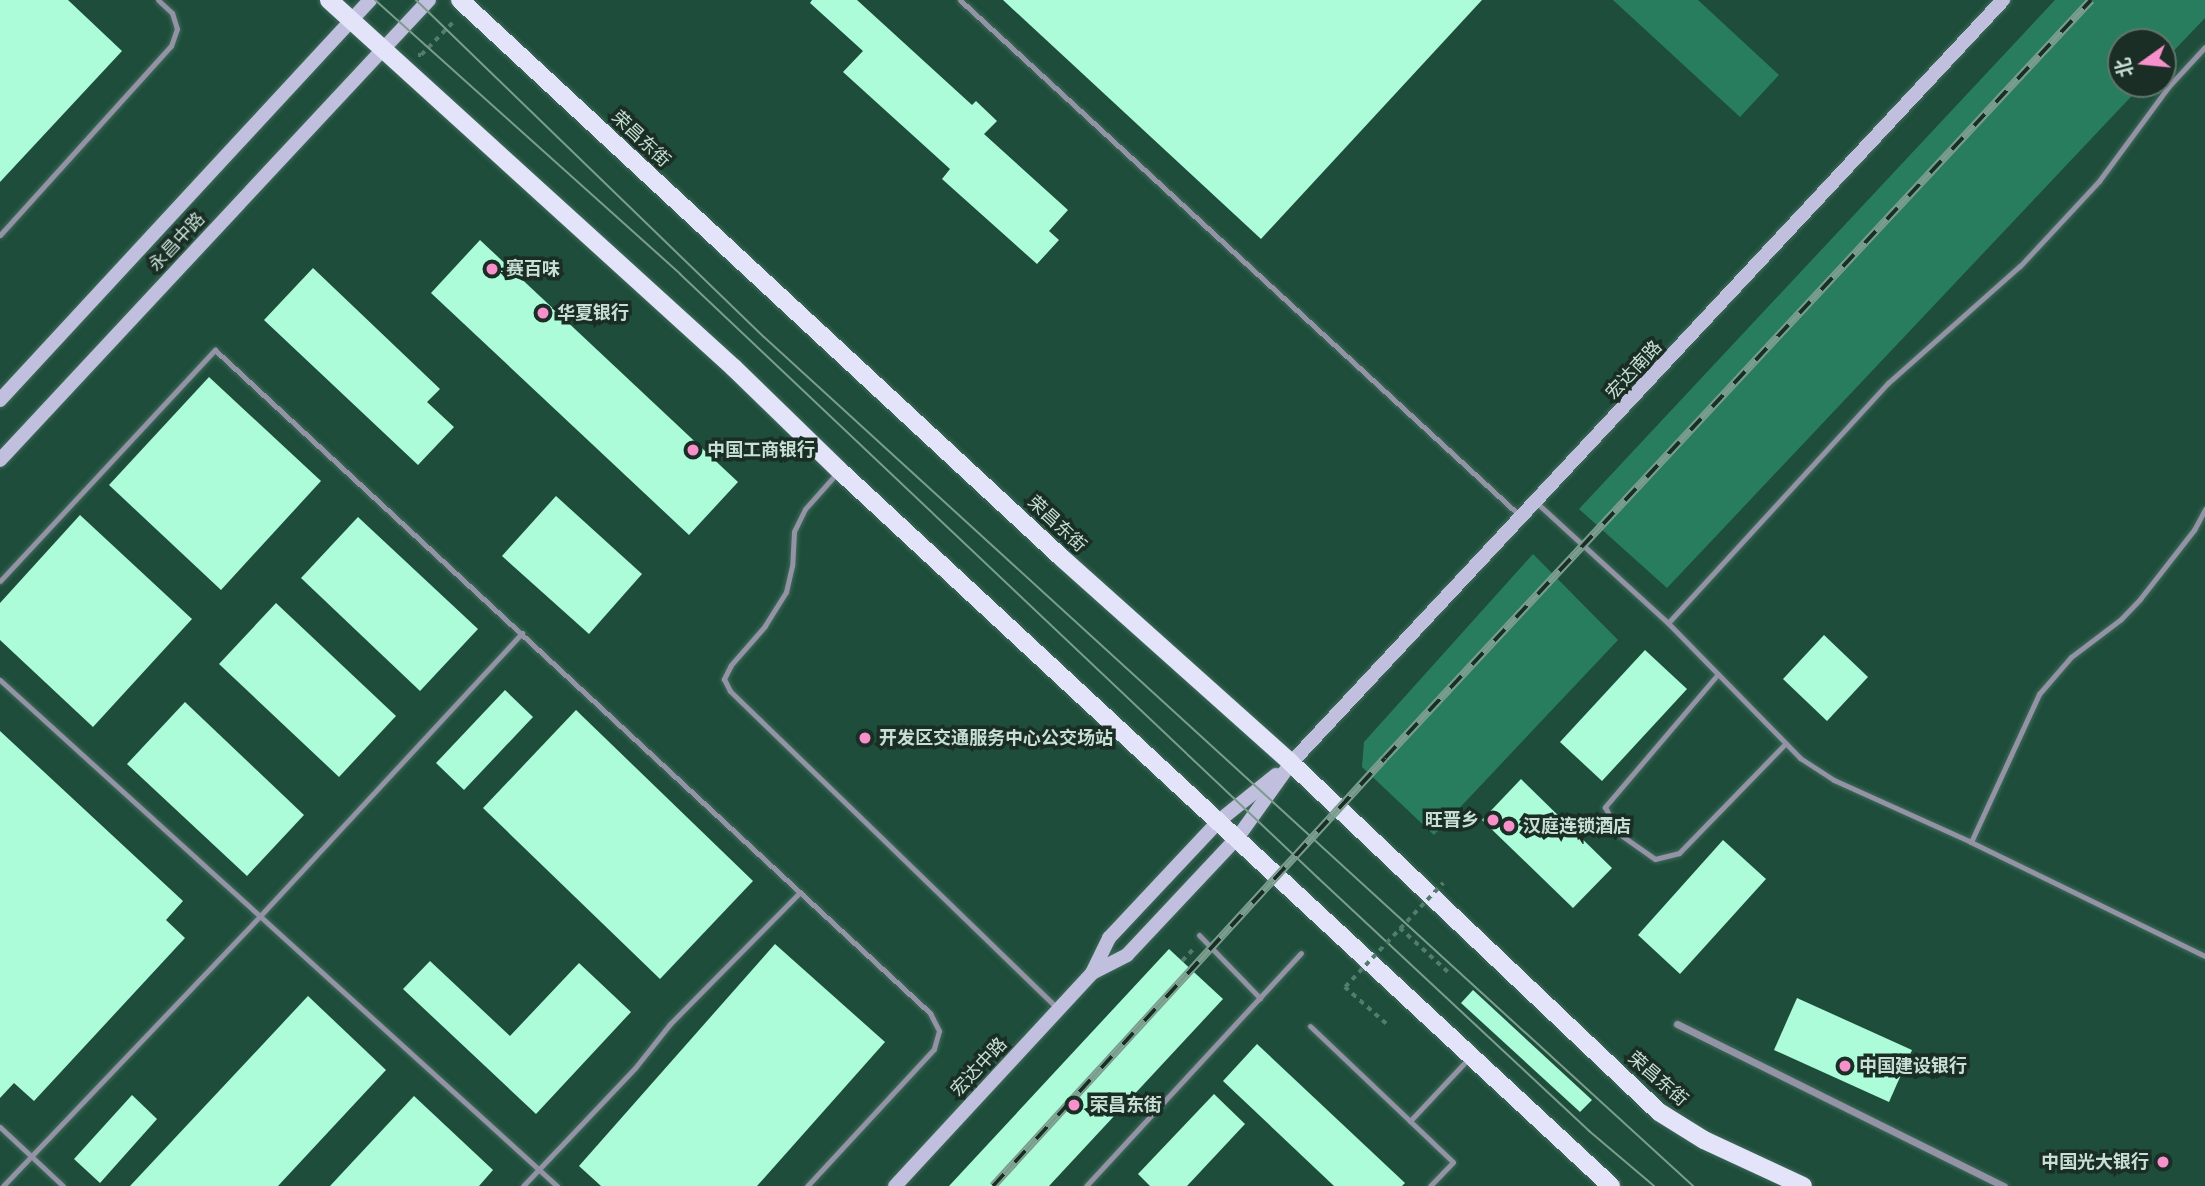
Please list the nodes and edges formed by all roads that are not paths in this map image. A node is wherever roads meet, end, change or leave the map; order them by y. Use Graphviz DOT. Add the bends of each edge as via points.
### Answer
graph roads {
  1 [pos="158,0"];
  2 [pos="330,0"];
  3 [pos="370,0"];
  4 [pos="429,0"];
  5 [pos="960,0"];
  6 [pos="2003,0"];
  7 [pos="464,3"];
  8 [pos="351,20"];
  9 [pos="2205,47"];
  10 [pos="381,50"];
  11 [pos="0,235"];
  12 [pos="0,400"];
  13 [pos="0,460"];
  14 [pos="839,470"];
  15 [pos="1537,503"];
  16 [pos="2205,509"];
  17 [pos="1522,518"];
  18 [pos="0,581"];
  19 [pos="1668,623"];
  20 [pos="522,633"];
  21 [pos="1718,674"];
  22 [pos="0,680"];
  23 [pos="1786,743"];
  24 [pos="1291,763"];
  25 [pos="1220,820"];
  26 [pos="1238,837"];
  27 [pos="1971,842"];
  28 [pos="800,892"];
  29 [pos="260,916"];
  30 [pos="1200,937"];
  31 [pos="1301,953"];
  32 [pos="2205,956"];
  33 [pos="1092,973"];
  34 [pos="1260,998"];
  35 [pos="1058,1010"];
  36 [pos="1677,1024"];
  37 [pos="1310,1026"];
  38 [pos="1472,1056"];
  39 [pos="1410,1121"];
  40 [pos="0,1127"];
  41 [pos="32,1156"];
  42 [pos="538,1169"];
  43 [pos="3,1186"];
  44 [pos="63,1186"];
  45 [pos="523,1186"];
  46 [pos="557,1186"];
  47 [pos="807,1186"];
  48 [pos="895,1186"];
  49 [pos="1086,1186"];
  50 [pos="1430,1186"];
  51 [pos="1611,1186"];
  52 [pos="1803,1186"];
  53 [pos="2004,1186"];
  1 -- 11 [label="lane" via="172,13 177,29 172,46"];
  2 -- 8 [label="main road"];
  3 -- 8 [label="street, 永昌中路"];
  4 -- 10 [label="street, 永昌中路"];
  5 -- 17 [label="lane"];
  6 -- 15 [label="street, 宏达南路"];
  7 -- 24 [label="main road, 荣昌东街" via="1062,558"];
  8 -- 10 [label="main road"];
  8 -- 12 [label="street, 永昌中路"];
  9 -- 19 [label="lane" via="2169,86 2091,191 2020,266 1888,383"];
  10 -- 13 [label="street, 永昌中路"];
  10 -- 14 [label="main road" via="734,368"];
  14 -- 25 [label="main road"];
  14 -- 35 [label="lane" via="805,509 794,533 786,592 724,679 730,691"];
  15 -- 17 [label="street, 宏达南路"];
  15 -- 19 [label="lane"];
  16 -- 27 [label="lane" via="2140,599 2071,657 2039,694"];
  17 -- 24 [label="street, 宏达南路"];
  18 -- 20 [label="lane" via="215,350"];
  19 -- 21 [label="lane"];
  20 -- 28 [label="lane"];
  20 -- 29 [label="lane"];
  21 -- 23 [label="lane"];
  21 -- 23 [label="lane" via="1605,807 1618,833 1655,859 1679,853"];
  22 -- 29 [label="lane"];
  23 -- 27 [label="lane" via="1834,780"];
  24 -- 25 [label="street, 宏达中路"];
  24 -- 26 [label="street, 宏达中路"];
  24 -- 52 [label="main road, 荣昌东街" via="1659,1112 1704,1140"];
  25 -- 26 [label="main road"];
  25 -- 33 [label="street, 宏达中路" via="1109,939"];
  26 -- 33 [label="street, 宏达中路" via="1127,956"];
  26 -- 38 [label="main road"];
  27 -- 32 [label="lane"];
  28 -- 42 [label="lane" via="670,1024 635,1068"];
  28 -- 47 [label="lane" via="930,1013 939,1031 934,1049"];
  29 -- 41 [label="lane"];
  29 -- 42 [label="lane"];
  30 -- 34 [label="lane"];
  31 -- 34 [label="lane"];
  33 -- 35 [label="street, 宏达中路"];
  34 -- 49 [label="lane"];
  35 -- 48 [label="street, 宏达中路"];
  36 -- 53 [label="street"];
  37 -- 39 [label="lane"];
  38 -- 39 [label="lane"];
  38 -- 51 [label="main road"];
  39 -- 50 [label="lane" via="1453,1162"];
  40 -- 41 [label="lane"];
  41 -- 43 [label="lane"];
  41 -- 44 [label="lane"];
  42 -- 45 [label="lane"];
  42 -- 46 [label="lane"];
}
